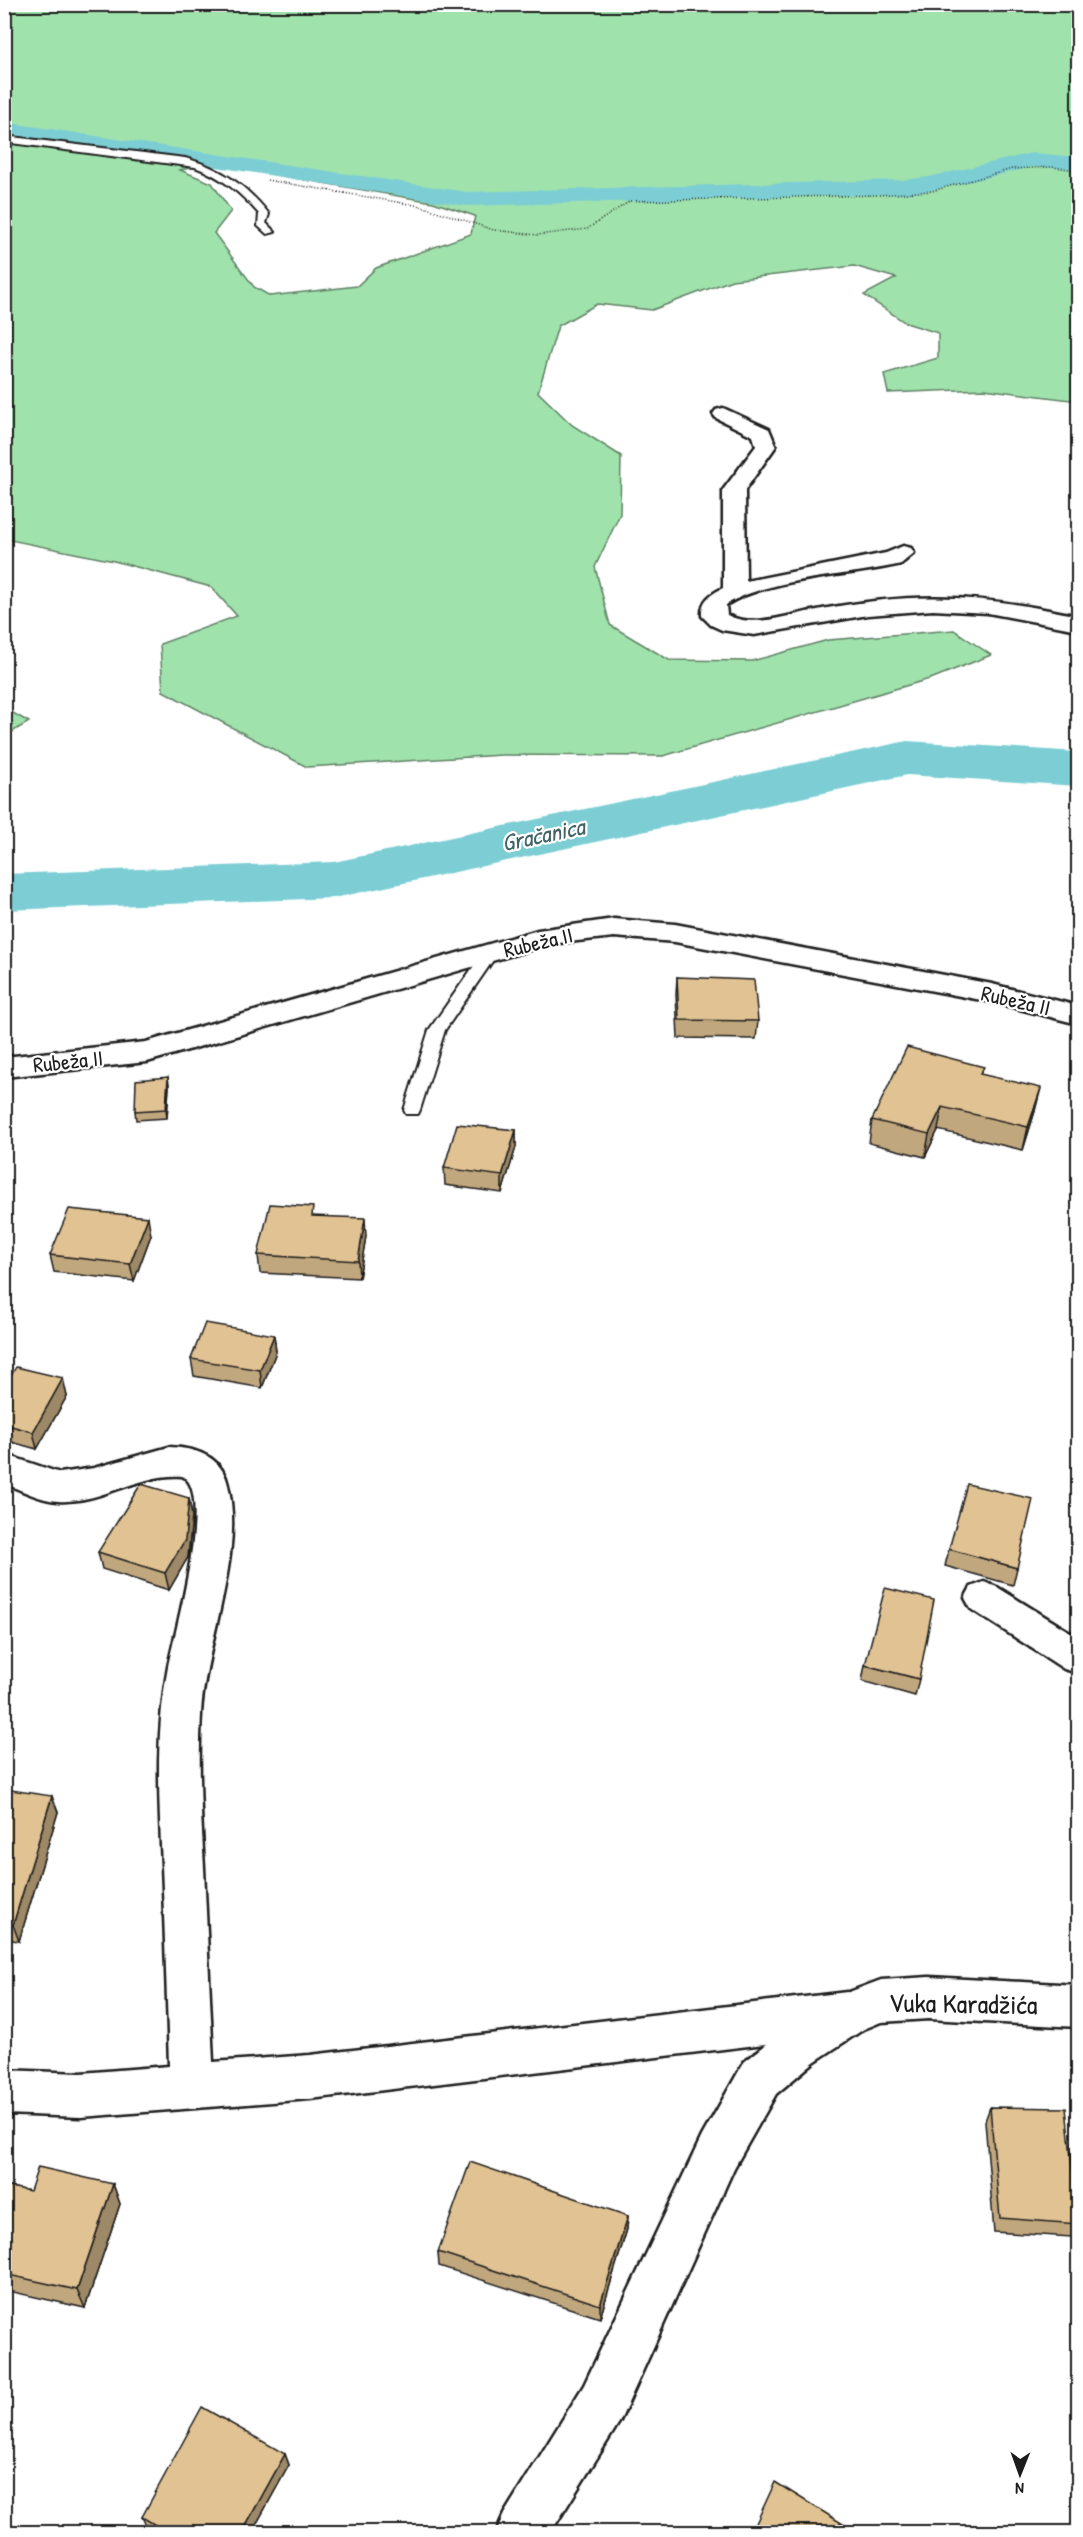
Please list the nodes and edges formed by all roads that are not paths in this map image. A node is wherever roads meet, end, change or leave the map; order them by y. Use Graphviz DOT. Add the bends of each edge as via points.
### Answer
graph roads {
  1 [pos="4,139"];
  2 [pos="270,232"];
  3 [pos="723,414"];
  4 [pos="903,553"];
  5 [pos="735,591"];
  6 [pos="1078,623"];
  7 [pos="490,953"];
  8 [pos="1078,1015"];
  9 [pos="4,1067"];
  10 [pos="412,1110"];
  11 [pos="4,1468"];
  12 [pos="984,1598"];
  13 [pos="1078,1657"];
  14 [pos="1078,2006"];
  15 [pos="849,2013"];
  16 [pos="192,2086"];
  17 [pos="4,2092"];
  18 [pos="522,2532"];
  1 -- 2 [label="lane" via="185,161 216,171 242,188 264,214 261,224"];
  3 -- 5 [label="street" via="762,434 766,446 734,490"];
  4 -- 5 [label="street" via="893,559"];
  5 -- 6 [label="street" via="719,599 713,608 714,616 742,627 760,628 876,607 933,603 983,606"];
  7 -- 8 [label="street, Rubeža II" via="548,936 614,928 675,933 992,993"];
  7 -- 9 [label="street, Rubeža II" via="147,1052"];
  7 -- 10 [label="lane" via="437,1030"];
  11 -- 16 [label="street" via="58,1487 88,1485 154,1463 183,1461 201,1468 213,1488 215,1526 183,1687 179,1782"];
  12 -- 13 [label="street"];
  14 -- 15 [label="street, Vuka Karadžića" via="929,1998 880,2001"];
  15 -- 16 [label="street" via="310,2077"];
  15 -- 18 [label="street" via="759,2078 718,2152 602,2403"];
  16 -- 17 [label="street" via="81,2095"];
}
